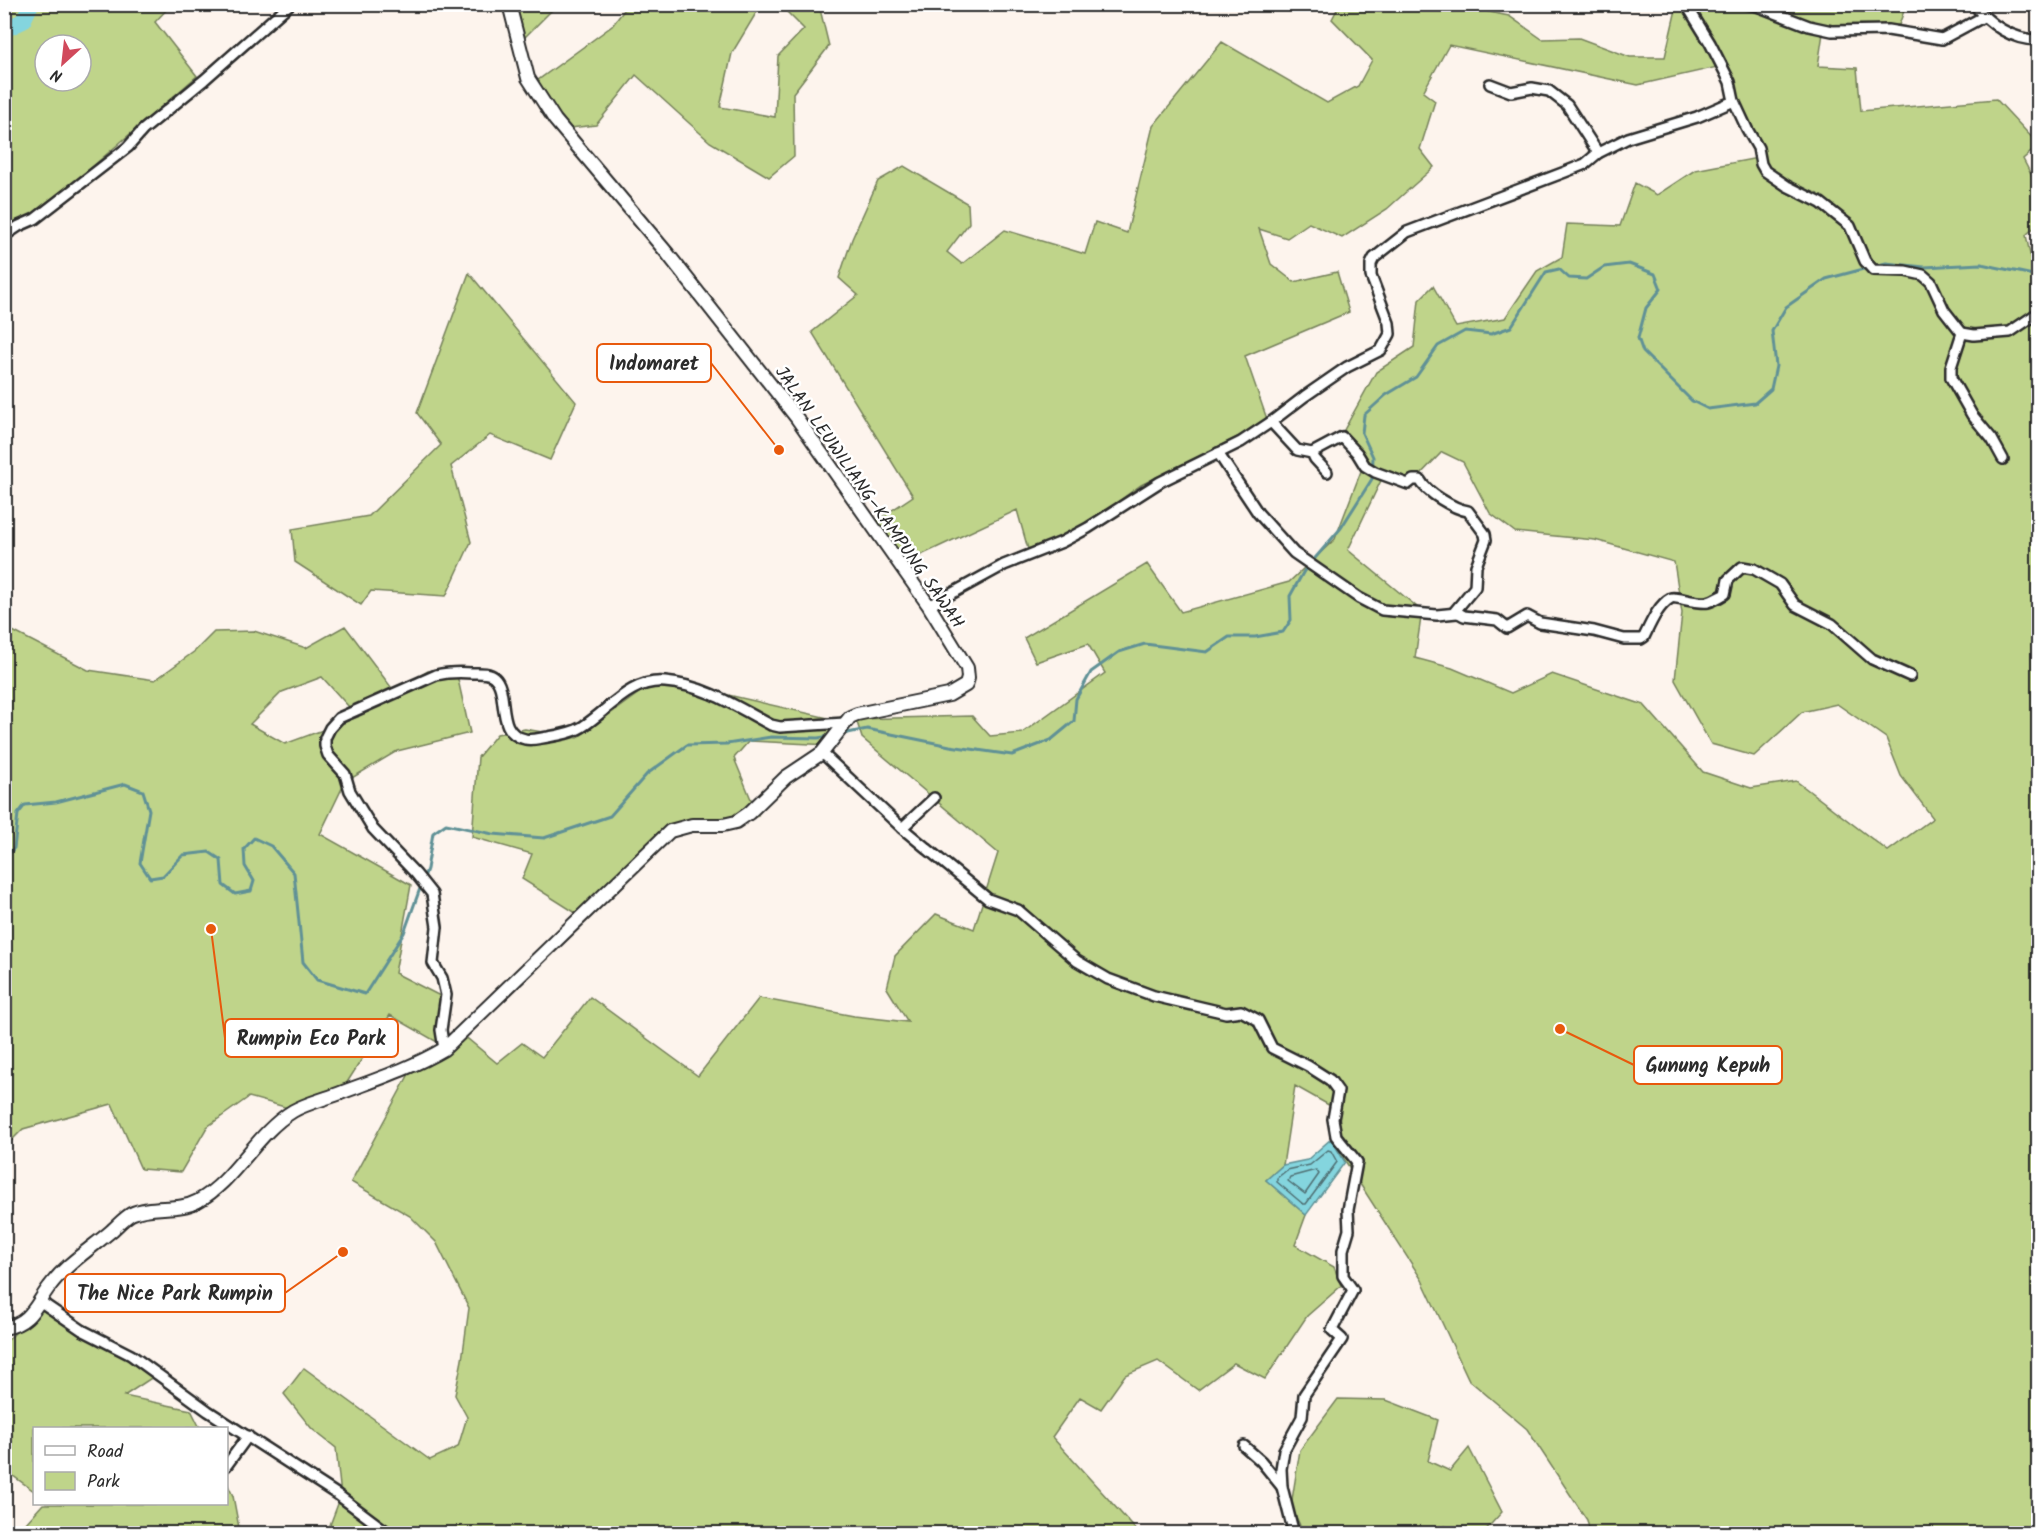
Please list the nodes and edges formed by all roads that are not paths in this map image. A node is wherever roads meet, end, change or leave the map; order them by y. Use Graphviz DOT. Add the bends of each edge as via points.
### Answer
graph roads {
  1 [pos="290,4"];
  2 [pos="509,4"];
  3 [pos="1686,4"];
  4 [pos="1747,4"];
  5 [pos="1974,4"];
  6 [pos="1983,17"];
  7 [pos="2038,40"];
  8 [pos="1490,84"];
  9 [pos="1734,100"];
  10 [pos="1598,153"];
  11 [pos="4,236"];
  12 [pos="2038,313"];
  13 [pos="1962,333"];
  14 [pos="1271,423"];
  15 [pos="1218,453"];
  16 [pos="1312,453"];
  17 [pos="2003,459"];
  18 [pos="1327,472"];
  19 [pos="929,606"];
  20 [pos="1456,613"];
  21 [pos="1910,676"];
  22 [pos="843,724"];
  23 [pos="822,753"];
  24 [pos="934,798"];
  25 [pos="902,828"];
  26 [pos="444,1049"];
  27 [pos="41,1302"];
  28 [pos="4,1328"];
  29 [pos="248,1436"];
  30 [pos="1244,1446"];
  31 [pos="228,1463"];
  32 [pos="1282,1487"];
  33 [pos="390,1533"];
  34 [pos="1294,1533"];
  1 -- 11 [label="street" via="128,147 35,219"];
  2 -- 19 [label="main road, JALAN LEUWILIANG–KAMPUNG SAWAH" via="528,78 555,120 667,253 796,417"];
  3 -- 9 [label="street" via="1730,82"];
  4 -- 6 [label="street" via="1832,31 1888,30 1941,39"];
  5 -- 6 [label="street"];
  6 -- 7 [label="street" via="2021,39"];
  8 -- 10 [label="street" via="1511,92 1532,88 1549,91 1567,105"];
  9 -- 10 [label="street" via="1697,117 1628,138"];
  9 -- 13 [label="street" via="1765,171 1821,203 1850,226 1873,270 1923,275"];
  10 -- 14 [label="street" via="1585,164 1407,232 1385,248 1374,258 1370,270 1389,323 1385,346 1347,367"];
  12 -- 13 [label="street" via="2010,332"];
  13 -- 17 [label="street" via="1951,378"];
  14 -- 15 [label="street"];
  14 -- 16 [label="street" via="1297,450"];
  15 -- 19 [label="street" via="1160,482 1062,542 1004,565"];
  15 -- 20 [label="street" via="1264,521 1294,553 1317,570 1382,610"];
  16 -- 18 [label="street"];
  16 -- 20 [label="street" via="1342,437 1365,466 1375,472 1407,484 1420,480 1432,494 1467,511 1485,534 1485,545 1476,566 1475,587 1456,607"];
  19 -- 22 [label="main road, JALAN LEUWILIANG–KAMPUNG SAWAH" via="967,668 966,685 948,695 857,714"];
  20 -- 21 [label="street" via="1497,620 1507,628 1527,616 1540,623 1641,639 1670,598 1709,602 1725,594 1728,580 1742,567 1754,569 1780,584 1795,604 1832,624 1872,659"];
  22 -- 23 [label="main road"];
  22 -- 26 [label="street" via="780,727 708,691 654,682 629,691 575,731 521,739 507,724 494,676 450,672 339,718 325,738 328,755 345,774 350,791 373,829 432,894 437,927 434,963 446,996 441,1030"];
  23 -- 25 [label="street"];
  23 -- 26 [label="main road" via="786,777 736,822 670,831"];
  24 -- 25 [label="street"];
  25 -- 32 [label="street" via="988,899 1017,910 1077,961 1154,996 1226,1012 1241,1011 1258,1020 1272,1048 1330,1080 1338,1091 1333,1119 1336,1136 1357,1162 1343,1250 1343,1276 1353,1290 1332,1330 1342,1339 1304,1395 1302,1417 1284,1450"];
  26 -- 27 [label="main road" via="421,1063 295,1110 268,1132 216,1189 198,1201 131,1214 69,1267 49,1287"];
  27 -- 28 [label="main road" via="21,1322"];
  27 -- 29 [label="street" via="82,1330 131,1355"];
  29 -- 31 [label="street"];
  29 -- 33 [label="street"];
  30 -- 32 [label="street"];
  32 -- 34 [label="street"];
}
